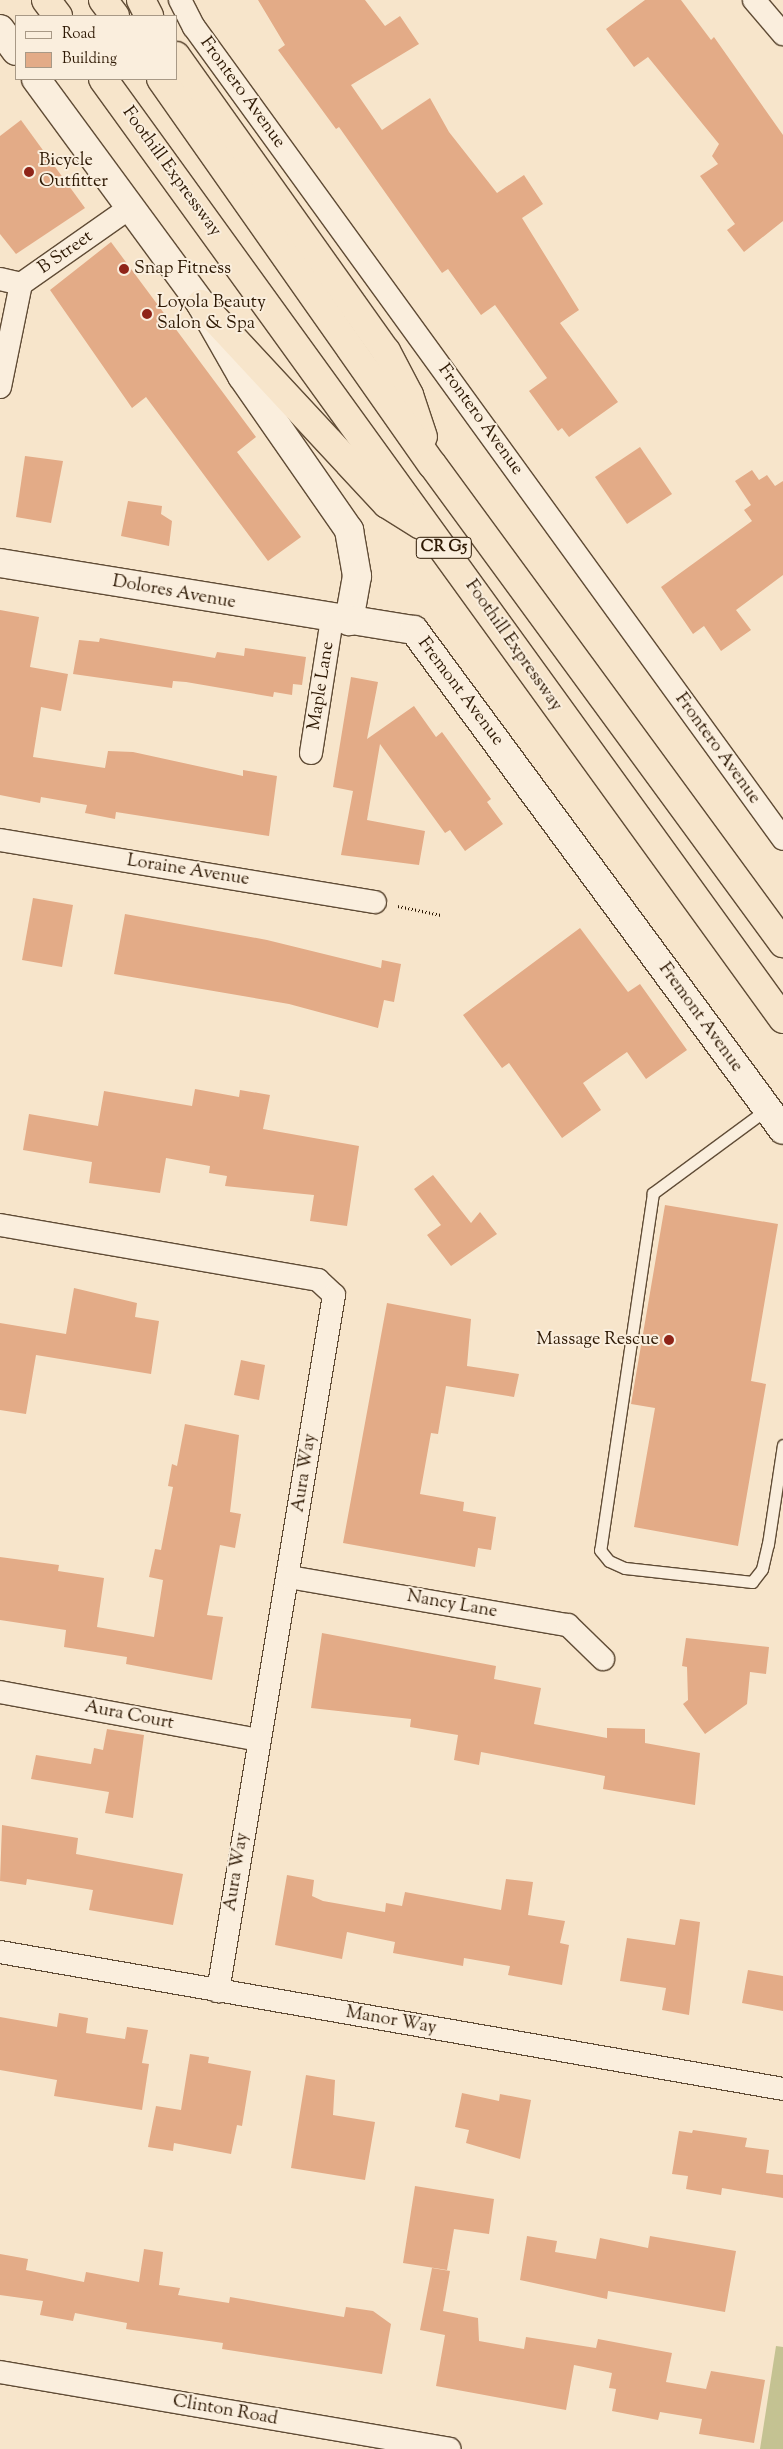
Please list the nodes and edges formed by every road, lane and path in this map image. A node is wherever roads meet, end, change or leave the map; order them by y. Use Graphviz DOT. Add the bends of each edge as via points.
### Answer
graph roads {
  1 [pos="46,0"];
  2 [pos="103,0"];
  3 [pos="141,0"];
  4 [pos="180,0"];
  5 [pos="754,0"];
  6 [pos="57,15"];
  7 [pos="114,15"];
  8 [pos="148,15"];
  9 [pos="0,29"];
  10 [pos="783,34"];
  11 [pos="15,50"];
  12 [pos="178,59"];
  13 [pos="37,80"];
  14 [pos="104,80"];
  15 [pos="161,80"];
  16 [pos="128,209"];
  17 [pos="11,281"];
  18 [pos="201,304"];
  19 [pos="0,387"];
  20 [pos="432,464"];
  21 [pos="432,532"];
  22 [pos="0,563"];
  23 [pos="341,620"];
  24 [pos="311,753"];
  25 [pos="0,840"];
  26 [pos="783,840"];
  27 [pos="376,902"];
  28 [pos="441,915"];
  29 [pos="783,943"];
  30 [pos="783,1018"];
  31 [pos="767,1109"];
  32 [pos="783,1130"];
  33 [pos="0,1225"];
  34 [pos="783,1445"];
  35 [pos="288,1577"];
  36 [pos="603,1659"];
  37 [pos="0,1692"];
  38 [pos="258,1740"];
  39 [pos="0,1952"];
  40 [pos="218,1991"];
  41 [pos="783,2089"];
  42 [pos="0,2372"];
  43 [pos="450,2449"];
  1 -- 6 [label="highway"];
  2 -- 7 [label="highway"];
  3 -- 8 [label="highway"];
  4 -- 26 [label="street, Frontero Avenue" via="194,27"];
  5 -- 10 [label="street"];
  9 -- 11 [label="street"];
  12 -- 20 [label="highway" via="386,350 409,395"];
  13 -- 16 [label="street"];
  14 -- 21 [label="highway, Foothill Expressway / CR G5"];
  15 -- 20 [label="highway, CR G5"];
  16 -- 17 [label="street, B Street"];
  16 -- 18 [label="street"];
  17 -- 19 [label="street"];
  18 -- 21 [label="highway" via="267,371 387,504"];
  18 -- 23 [label="street" via="242,376 349,530 357,576"];
  20 -- 29 [label="highway, CR G5"];
  21 -- 30 [label="highway, Foothill Expressway / CR G5"];
  22 -- 23 [label="street, Dolores Avenue"];
  23 -- 24 [label="street, Maple Lane"];
  23 -- 31 [label="street, Fremont Avenue" via="414,630"];
  25 -- 27 [label="street, Loraine Avenue"];
  27 -- 28 [label="path"];
  31 -- 32 [label="street, Fremont Avenue"];
  31 -- 34 [label="lane" via="653,1193 600,1550 625,1568 752,1582 762,1569 768,1544"];
  33 -- 35 [label="street, Aura Way" via="318,1280 334,1295"];
  35 -- 36 [label="street, Nancy Lane" via="568,1625"];
  35 -- 38 [label="street, Aura Way"];
  37 -- 38 [label="street, Aura Court"];
  38 -- 40 [label="street, Aura Way"];
  39 -- 40 [label="street, Manor Way"];
  40 -- 41 [label="street, Manor Way"];
  42 -- 43 [label="street, Clinton Road"];
}
